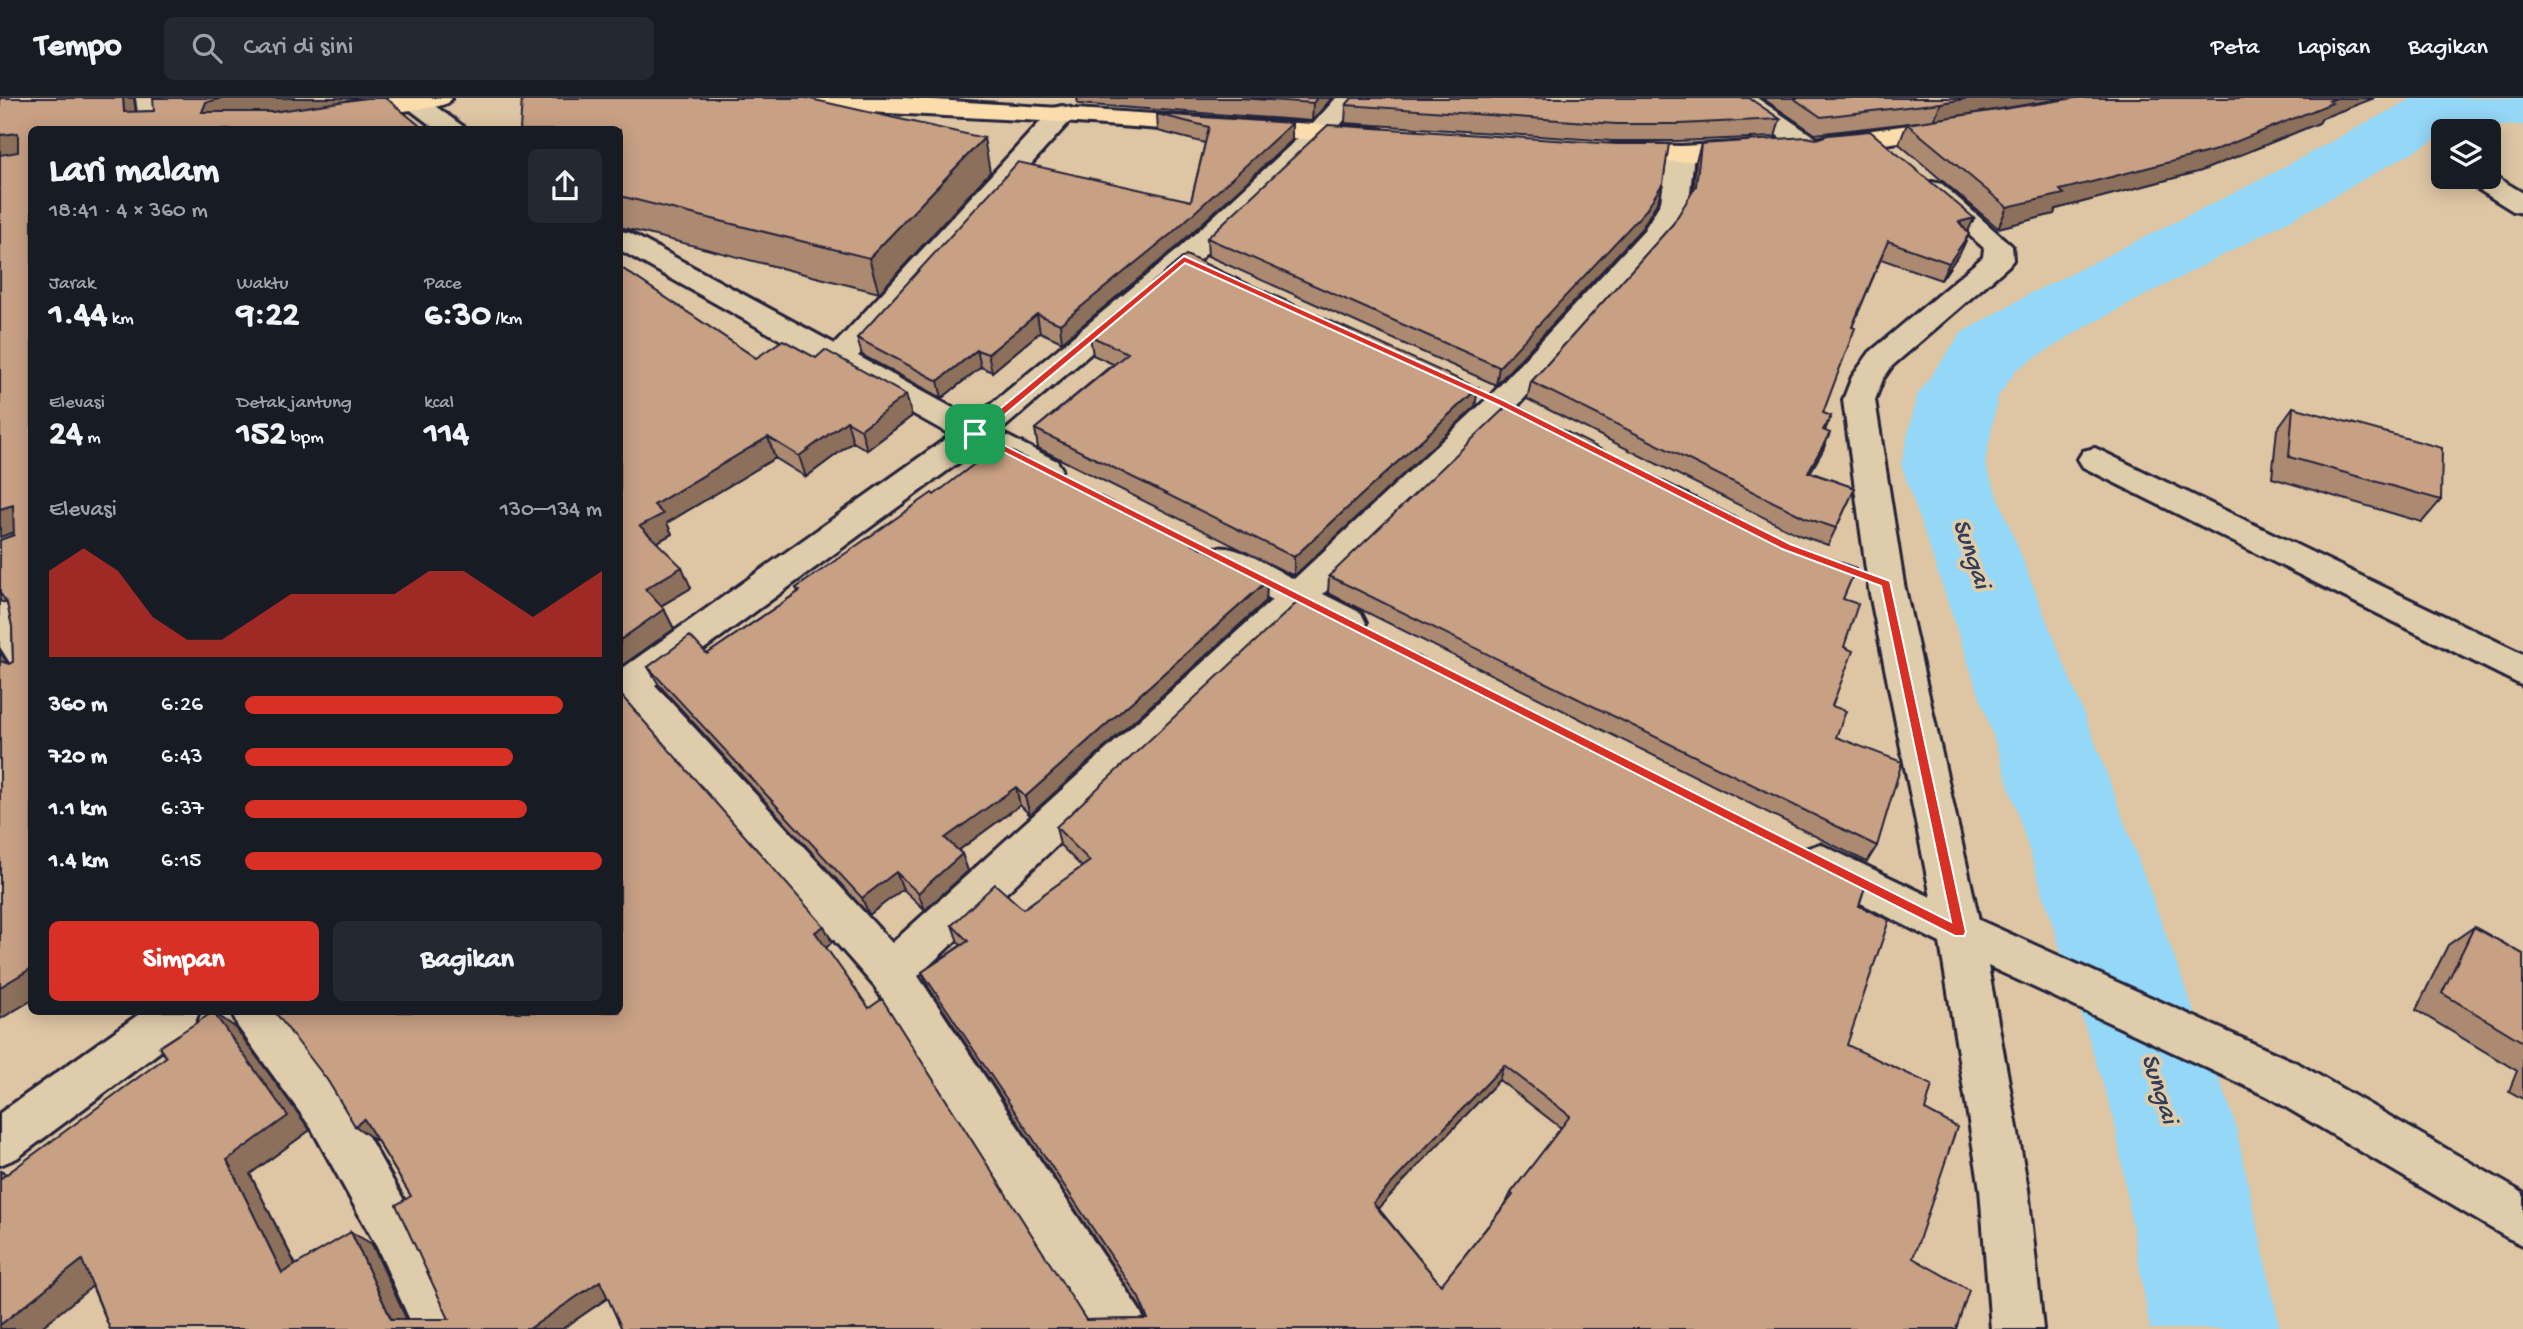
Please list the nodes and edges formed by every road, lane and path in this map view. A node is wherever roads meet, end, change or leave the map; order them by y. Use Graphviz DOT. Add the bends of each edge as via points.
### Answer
graph roads {
  1 [pos="149,98"];
  2 [pos="439,98"];
  3 [pos="754,98"];
  4 [pos="1350,98"];
  5 [pos="1740,98"];
  6 [pos="413,102"];
  7 [pos="1052,108"];
  8 [pos="323,115"];
  9 [pos="1980,122"];
  10 [pos="152,126"];
  11 [pos="449,126"];
  12 [pos="1320,132"];
  13 [pos="1404,138"];
  14 [pos="1810,146"];
  15 [pos="1598,151"];
  16 [pos="1681,154"];
  17 [pos="1894,157"];
  18 [pos="2497,189"];
  19 [pos="2523,205"];
  20 [pos="625,249"];
  21 [pos="838,359"];
  22 [pos="975,434"];
  23 [pos="2095,458"];
  24 [pos="1074,484"];
  25 [pos="1186,541"];
  26 [pos="1849,570"];
  27 [pos="1886,584"];
  28 [pos="1298,597"];
  29 [pos="0,616"];
  30 [pos="1373,635"];
  31 [pos="28,661"];
  32 [pos="2523,671"];
  33 [pos="625,686"];
  34 [pos="1785,844"];
  35 [pos="1979,940"];
  36 [pos="891,973"];
  37 [pos="173,1015"];
  38 [pos="256,1015"];
  39 [pos="0,1142"];
  40 [pos="2523,1220"];
  41 [pos="440,1329"];
  42 [pos="1122,1329"];
  43 [pos="2017,1329"];
  1 -- 10 [label="street"];
  2 -- 6 [label="highway"];
  3 -- 7 [label="highway"];
  4 -- 12 [label="street"];
  5 -- 14 [label="street"];
  6 -- 8 [label="highway"];
  6 -- 11 [label="street"];
  7 -- 12 [label="highway"];
  7 -- 21 [label="street"];
  9 -- 17 [label="highway"];
  12 -- 13 [label="highway"];
  12 -- 22 [label="street" via="1197,265"];
  14 -- 16 [label="highway"];
  14 -- 17 [label="highway"];
  15 -- 16 [label="highway"];
  16 -- 28 [label="street" via="1675,202 1656,234 1501,403"];
  17 -- 27 [label="street" via="1998,246 1998,260 1881,359 1859,400"];
  18 -- 19 [label="street"];
  20 -- 21 [label="street"];
  21 -- 22 [label="street"];
  22 -- 24 [label="street"];
  22 -- 33 [label="street"];
  23 -- 32 [label="street"];
  25 -- 28 [label="street"];
  26 -- 27 [label="street"];
  27 -- 35 [label="street"];
  28 -- 30 [label="street"];
  28 -- 36 [label="street"];
  29 -- 31 [label="street"];
  33 -- 36 [label="street"];
  34 -- 35 [label="street"];
  35 -- 40 [label="street" via="2283,1080"];
  35 -- 43 [label="street"];
  36 -- 42 [label="street"];
  37 -- 39 [label="street"];
  38 -- 41 [label="street" via="329,1113 394,1230"];
}
